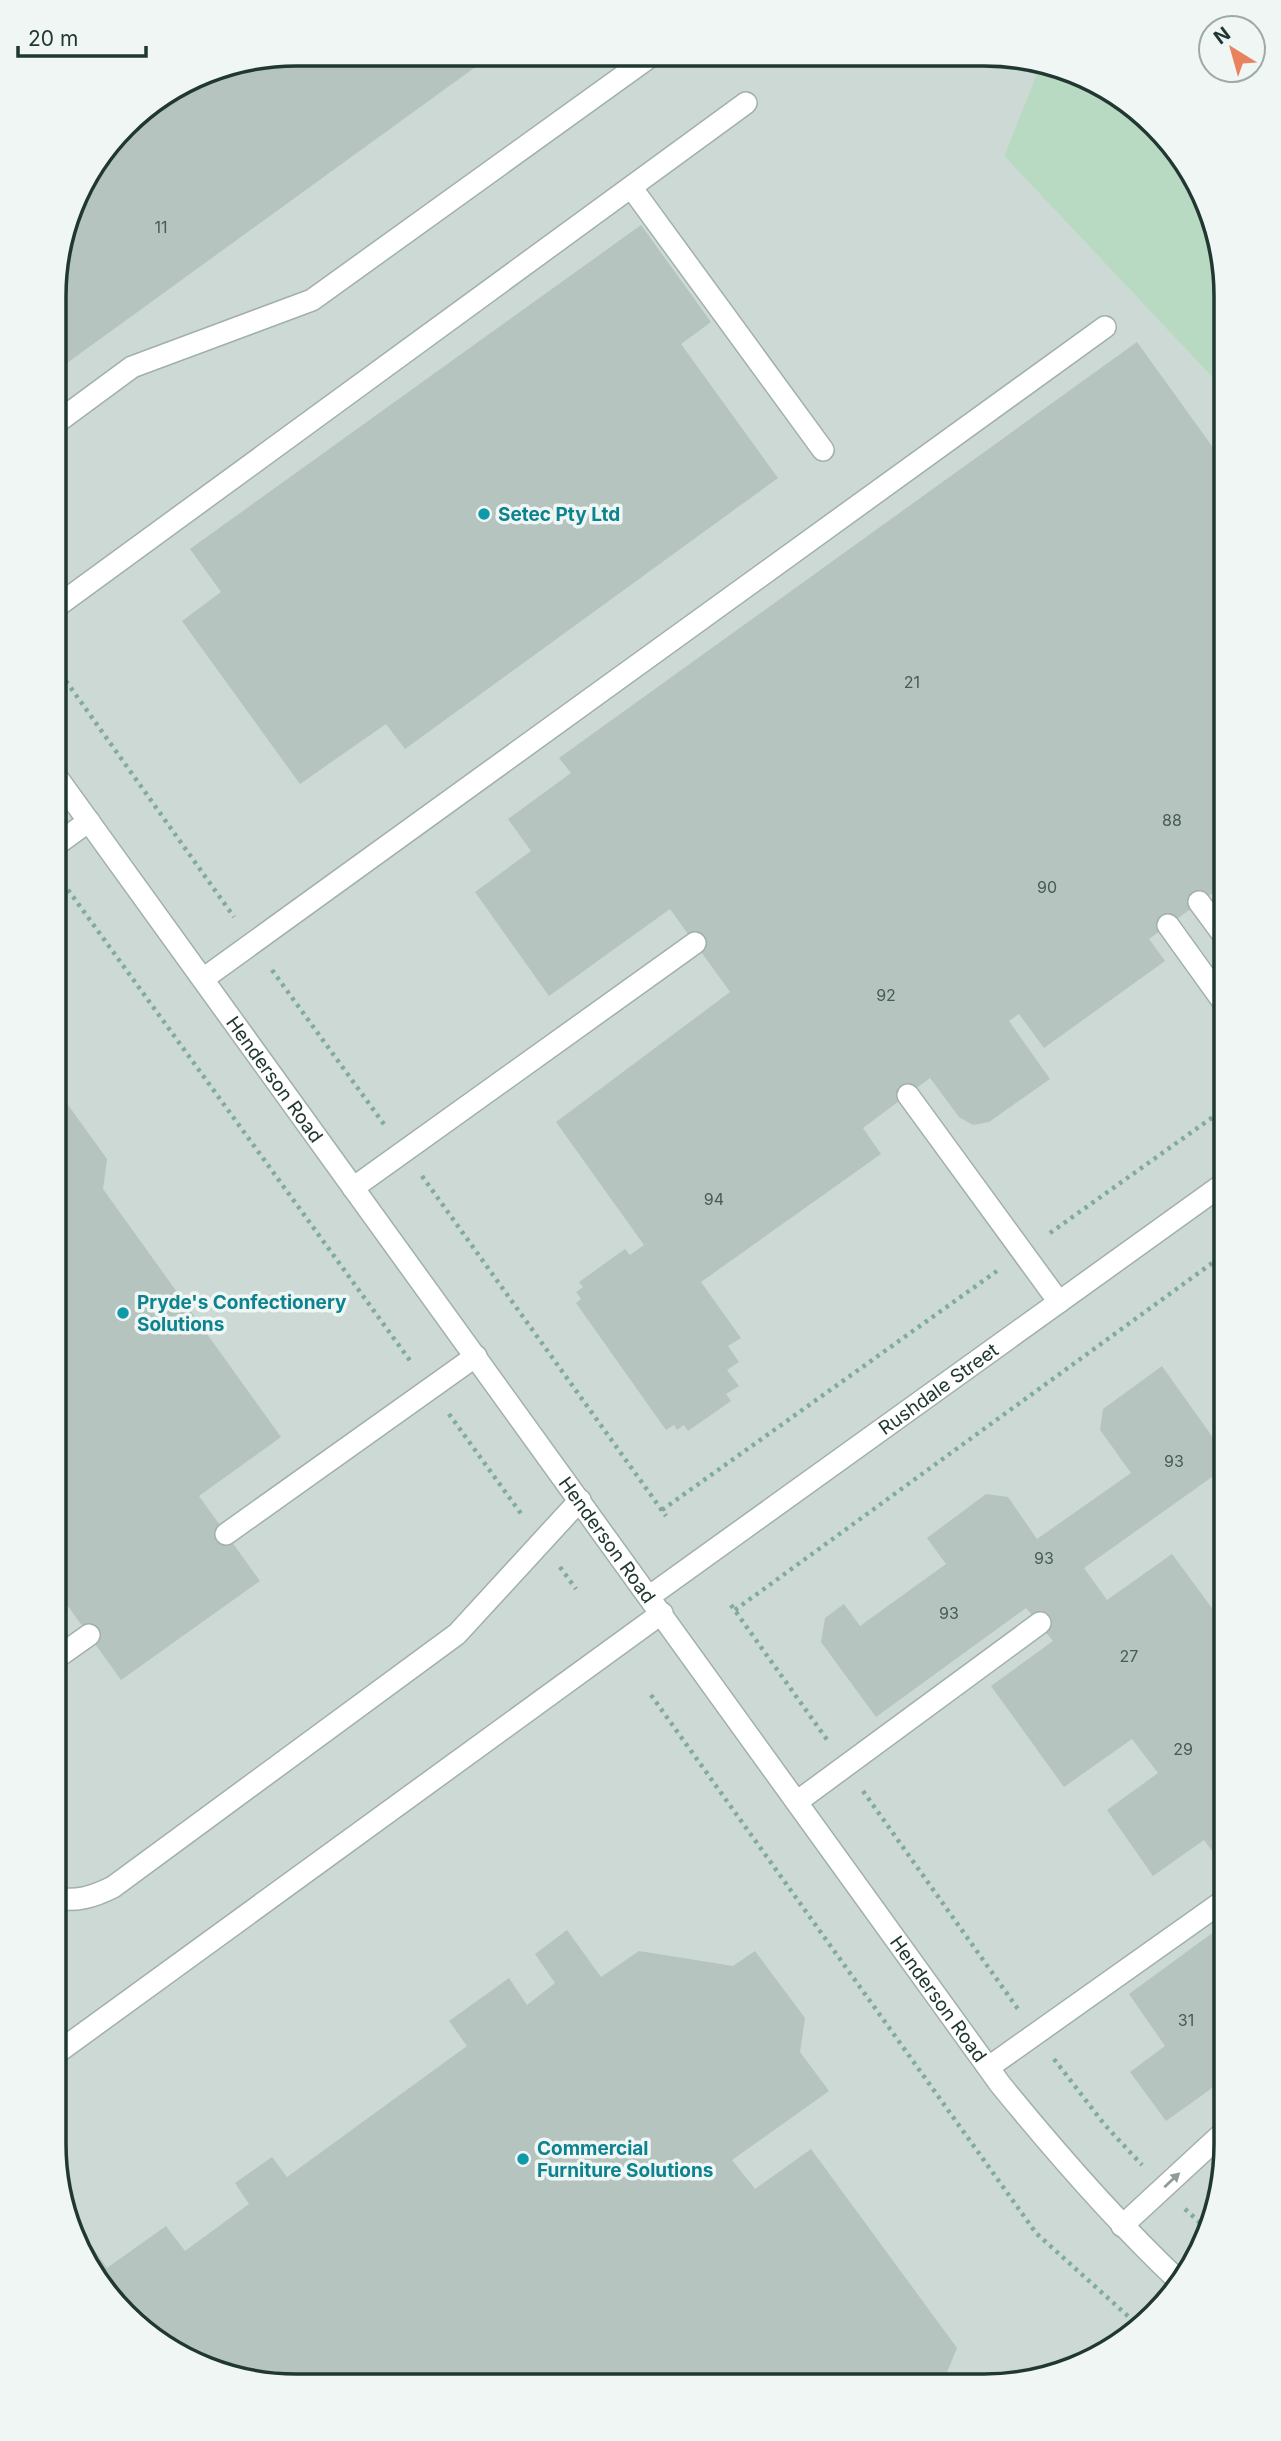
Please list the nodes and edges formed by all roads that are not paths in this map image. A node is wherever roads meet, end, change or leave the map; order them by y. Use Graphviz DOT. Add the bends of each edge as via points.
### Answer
graph roads {
  1 [pos="638,66"];
  2 [pos="746,103"];
  3 [pos="631,187"];
  4 [pos="1105,327"];
  5 [pos="66,416"];
  6 [pos="823,450"];
  7 [pos="66,600"];
  8 [pos="66,790"];
  9 [pos="89,821"];
  10 [pos="66,838"];
  11 [pos="1199,902"];
  12 [pos="1214,922"];
  13 [pos="1168,925"];
  14 [pos="695,943"];
  15 [pos="204,979"];
  16 [pos="1214,989"];
  17 [pos="908,1095"];
  18 [pos="353,1188"];
  19 [pos="1214,1191"];
  20 [pos="1059,1302"];
  21 [pos="476,1356"];
  22 [pos="580,1500"];
  23 [pos="226,1534"];
  24 [pos="656,1604"];
  25 [pos="1040,1623"];
  26 [pos="89,1635"];
  27 [pos="66,1651"];
  28 [pos="798,1801"];
  29 [pos="66,1898"];
  30 [pos="1214,1908"];
  31 [pos="66,2046"];
  32 [pos="989,2067"];
  33 [pos="1214,2141"];
  34 [pos="1122,2226"];
  35 [pos="1173,2276"];
  1 -- 5 [label="street" via="312,300 132,367"];
  2 -- 3 [label="street"];
  3 -- 6 [label="street"];
  3 -- 7 [label="street"];
  4 -- 15 [label="street"];
  8 -- 9 [label="street, Henderson Road"];
  9 -- 10 [label="street"];
  9 -- 15 [label="street, Henderson Road"];
  11 -- 12 [label="street"];
  13 -- 16 [label="street"];
  14 -- 18 [label="street"];
  15 -- 18 [label="street, Henderson Road"];
  17 -- 20 [label="street"];
  18 -- 21 [label="street, Henderson Road"];
  19 -- 20 [label="street, Rushdale Street"];
  20 -- 24 [label="street, Rushdale Street"];
  21 -- 22 [label="street, Henderson Road"];
  21 -- 23 [label="street"];
  22 -- 24 [label="street, Henderson Road"];
  22 -- 29 [label="street" via="457,1634 113,1887 96,1896"];
  24 -- 28 [label="street, Henderson Road"];
  24 -- 31 [label="street, Rushdale Street"];
  25 -- 28 [label="street"];
  26 -- 27 [label="street"];
  28 -- 32 [label="street, Henderson Road"];
  30 -- 32 [label="street"];
  32 -- 34 [label="street, Henderson Road"];
  34 -- 33 [label="street, one-way"];
  34 -- 35 [label="street, Henderson Road"];
}
